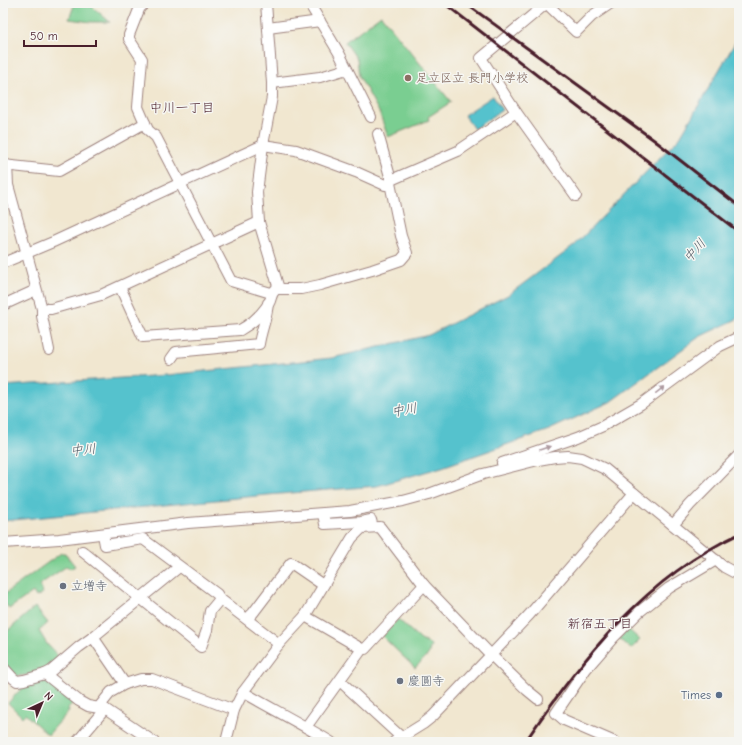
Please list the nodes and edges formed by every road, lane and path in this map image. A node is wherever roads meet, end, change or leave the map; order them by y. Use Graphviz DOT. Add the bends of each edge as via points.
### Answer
graph roads {
  1 [pos="266,3"];
  2 [pos="309,3"];
  3 [pos="546,3"];
  4 [pos="611,3"];
  5 [pos="142,6"];
  6 [pos="320,21"];
  7 [pos="268,28"];
  8 [pos="347,69"];
  9 [pos="272,83"];
  10 [pos="516,112"];
  11 [pos="371,117"];
  12 [pos="145,123"];
  13 [pos="378,134"];
  14 [pos="263,145"];
  15 [pos="5,165"];
  16 [pos="390,182"];
  17 [pos="180,184"];
  18 [pos="5,186"];
  19 [pos="576,196"];
  20 [pos="259,222"];
  21 [pos="212,244"];
  22 [pos="26,253"];
  23 [pos="3,263"];
  24 [pos="120,287"];
  25 [pos="36,290"];
  26 [pos="275,291"];
  27 [pos="268,304"];
  28 [pos="3,305"];
  29 [pos="42,309"];
  30 [pos="739,337"];
  31 [pos="49,350"];
  32 [pos="171,359"];
  33 [pos="739,455"];
  34 [pos="483,474"];
  35 [pos="634,493"];
  36 [pos="323,514"];
  37 [pos="673,525"];
  38 [pos="373,527"];
  39 [pos="103,534"];
  40 [pos="3,543"];
  41 [pos="82,552"];
  42 [pos="716,560"];
  43 [pos="179,567"];
  44 [pos="739,574"];
  45 [pos="323,585"];
  46 [pos="424,585"];
  47 [pos="140,598"];
  48 [pos="220,599"];
  49 [pos="305,616"];
  50 [pos="247,619"];
  51 [pos="93,637"];
  52 [pos="279,644"];
  53 [pos="362,649"];
  54 [pos="491,655"];
  55 [pos="3,667"];
  56 [pos="45,674"];
  57 [pos="340,680"];
  58 [pos="125,684"];
  59 [pos="243,692"];
  60 [pos="538,700"];
  61 [pos="102,708"];
  62 [pos="234,710"];
  63 [pos="306,727"];
  64 [pos="397,740"];
  65 [pos="77,742"];
  66 [pos="154,742"];
  67 [pos="226,742"];
  68 [pos="331,742"];
  69 [pos="615,742"];
  1 -- 7 [label="street"];
  2 -- 6 [label="street"];
  3 -- 4 [label="street" via="576,32 592,16"];
  3 -- 10 [label="street" via="481,58"];
  5 -- 12 [label="street" via="129,39 142,58 138,107"];
  6 -- 7 [label="street"];
  6 -- 8 [label="street"];
  7 -- 9 [label="street"];
  8 -- 9 [label="street" via="320,77"];
  8 -- 11 [label="street"];
  9 -- 14 [label="street" via="272,97"];
  10 -- 16 [label="street" via="458,151"];
  10 -- 19 [label="street"];
  12 -- 15 [label="street" via="59,171"];
  12 -- 17 [label="street" via="156,137"];
  13 -- 16 [label="street"];
  14 -- 16 [label="street" via="296,150 384,185"];
  14 -- 17 [label="street"];
  14 -- 20 [label="street" via="258,192"];
  15 -- 18 [label="street"];
  16 -- 26 [label="street" via="401,236 408,253 401,260 320,285"];
  17 -- 21 [label="street"];
  17 -- 22 [label="street"];
  18 -- 22 [label="street"];
  20 -- 21 [label="street"];
  20 -- 26 [label="street"];
  21 -- 24 [label="street"];
  21 -- 26 [label="street" via="231,281"];
  22 -- 23 [label="street"];
  22 -- 25 [label="street"];
  24 -- 27 [label="street" via="143,337 240,330 248,326"];
  24 -- 29 [label="street" via="101,296 52,309"];
  25 -- 28 [label="street"];
  25 -- 29 [label="street"];
  26 -- 27 [label="street"];
  27 -- 32 [label="street" via="268,315 261,329 259,344 176,352"];
  29 -- 31 [label="street"];
  34 -- 30 [label="street, one-way" via="497,465 603,426 646,400 720,346"];
  33 -- 37 [label="street"];
  34 -- 35 [label="street" via="546,458 575,457 605,469"];
  34 -- 36 [label="street" via="404,501 350,512"];
  35 -- 37 [label="street"];
  35 -- 54 [label="street"];
  36 -- 38 [label="street" via="324,524 371,520"];
  36 -- 39 [label="street" via="188,523"];
  37 -- 42 [label="street"];
  38 -- 45 [label="street" via="362,528 352,538"];
  38 -- 46 [label="street" via="380,527"];
  39 -- 40 [label="street"];
  39 -- 43 [label="street" via="105,545 143,540"];
  41 -- 47 [label="street"];
  42 -- 44 [label="street"];
  42 -- 69 [label="street" via="669,588 639,612 586,669 556,713 564,720"];
  43 -- 47 [label="street"];
  43 -- 48 [label="street" via="217,594"];
  45 -- 49 [label="street"];
  45 -- 50 [label="street" via="291,563"];
  46 -- 53 [label="street" via="367,647"];
  46 -- 54 [label="street"];
  47 -- 48 [label="street" via="201,647 210,611"];
  47 -- 51 [label="street"];
  48 -- 50 [label="street"];
  49 -- 52 [label="street"];
  49 -- 53 [label="street"];
  50 -- 52 [label="street"];
  51 -- 56 [label="street"];
  51 -- 58 [label="street"];
  52 -- 59 [label="street"];
  53 -- 57 [label="street"];
  54 -- 60 [label="street"];
  54 -- 64 [label="street" via="433,716"];
  55 -- 56 [label="street" via="17,681"];
  56 -- 61 [label="street" via="79,701 88,706"];
  57 -- 63 [label="street"];
  57 -- 64 [label="street"];
  58 -- 61 [label="street" via="111,692"];
  58 -- 62 [label="street" via="141,679 152,679"];
  59 -- 62 [label="street"];
  59 -- 63 [label="street"];
  61 -- 65 [label="street"];
  61 -- 66 [label="street"];
  62 -- 67 [label="street"];
  63 -- 68 [label="street"];
}
